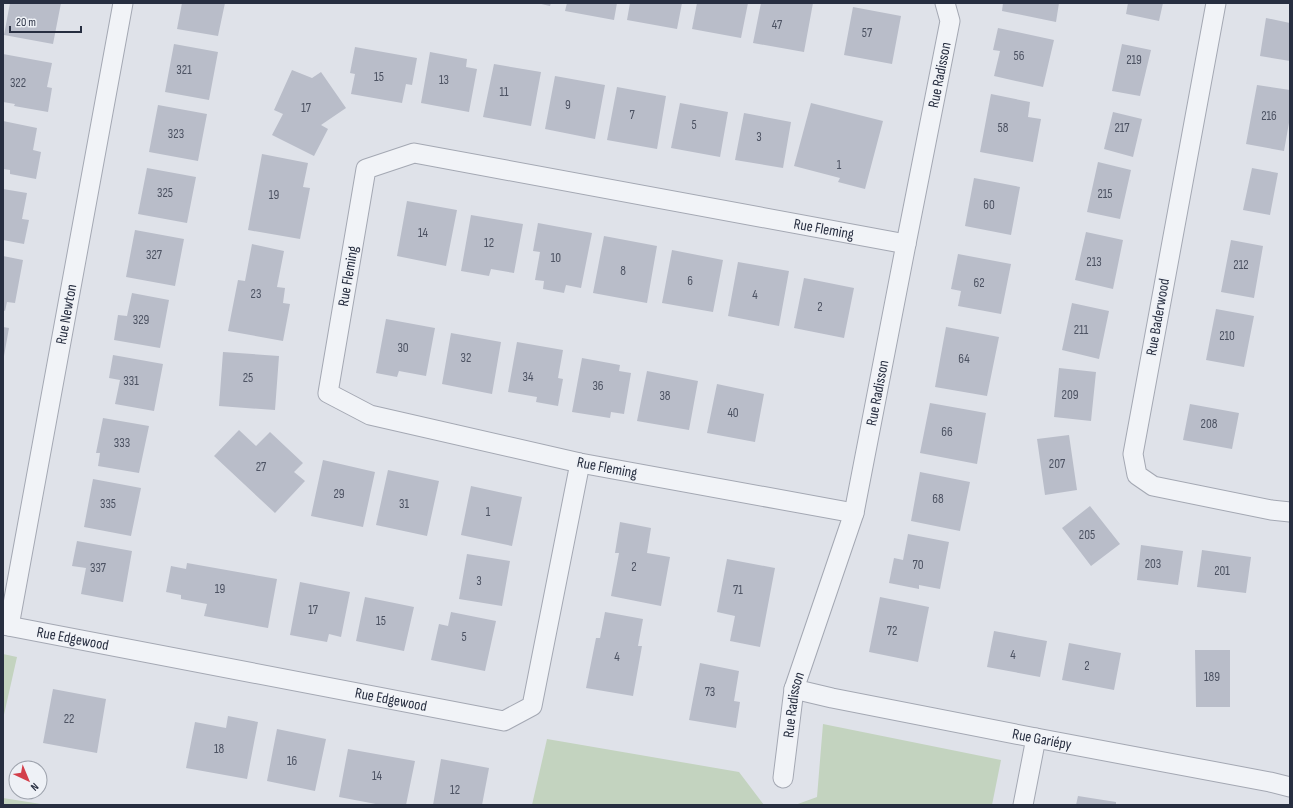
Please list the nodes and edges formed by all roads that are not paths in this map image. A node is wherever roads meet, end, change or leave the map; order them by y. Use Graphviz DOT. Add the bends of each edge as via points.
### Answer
graph roads {
  1 [pos="123,3"];
  2 [pos="945,3"];
  3 [pos="1216,3"];
  4 [pos="906,244"];
  5 [pos="580,463"];
  6 [pos="1290,512"];
  7 [pos="854,513"];
  8 [pos="6,626"];
  9 [pos="794,689"];
  10 [pos="1036,738"];
  11 [pos="783,778"];
  12 [pos="1290,787"];
  13 [pos="1023,805"];
  1 -- 8 [label="street, Rue Newton"];
  2 -- 4 [label="street, Rue Radisson" via="950,21"];
  3 -- 6 [label="street, Rue Baderwood" via="1133,454 1137,475 1153,486"];
  4 -- 5 [label="street, Rue Fleming" via="414,153 366,169 328,393 370,415"];
  4 -- 7 [label="street, Rue Radisson"];
  5 -- 7 [label="street, Rue Fleming"];
  5 -- 8 [label="street, Rue Edgewood" via="532,706 504,721"];
  7 -- 9 [label="street, Rue Radisson"];
  9 -- 10 [label="street, Rue Gariépy"];
  9 -- 11 [label="street, Rue Radisson"];
  10 -- 12 [label="street, Rue Gariépy"];
  10 -- 13 [label="street"];
}
